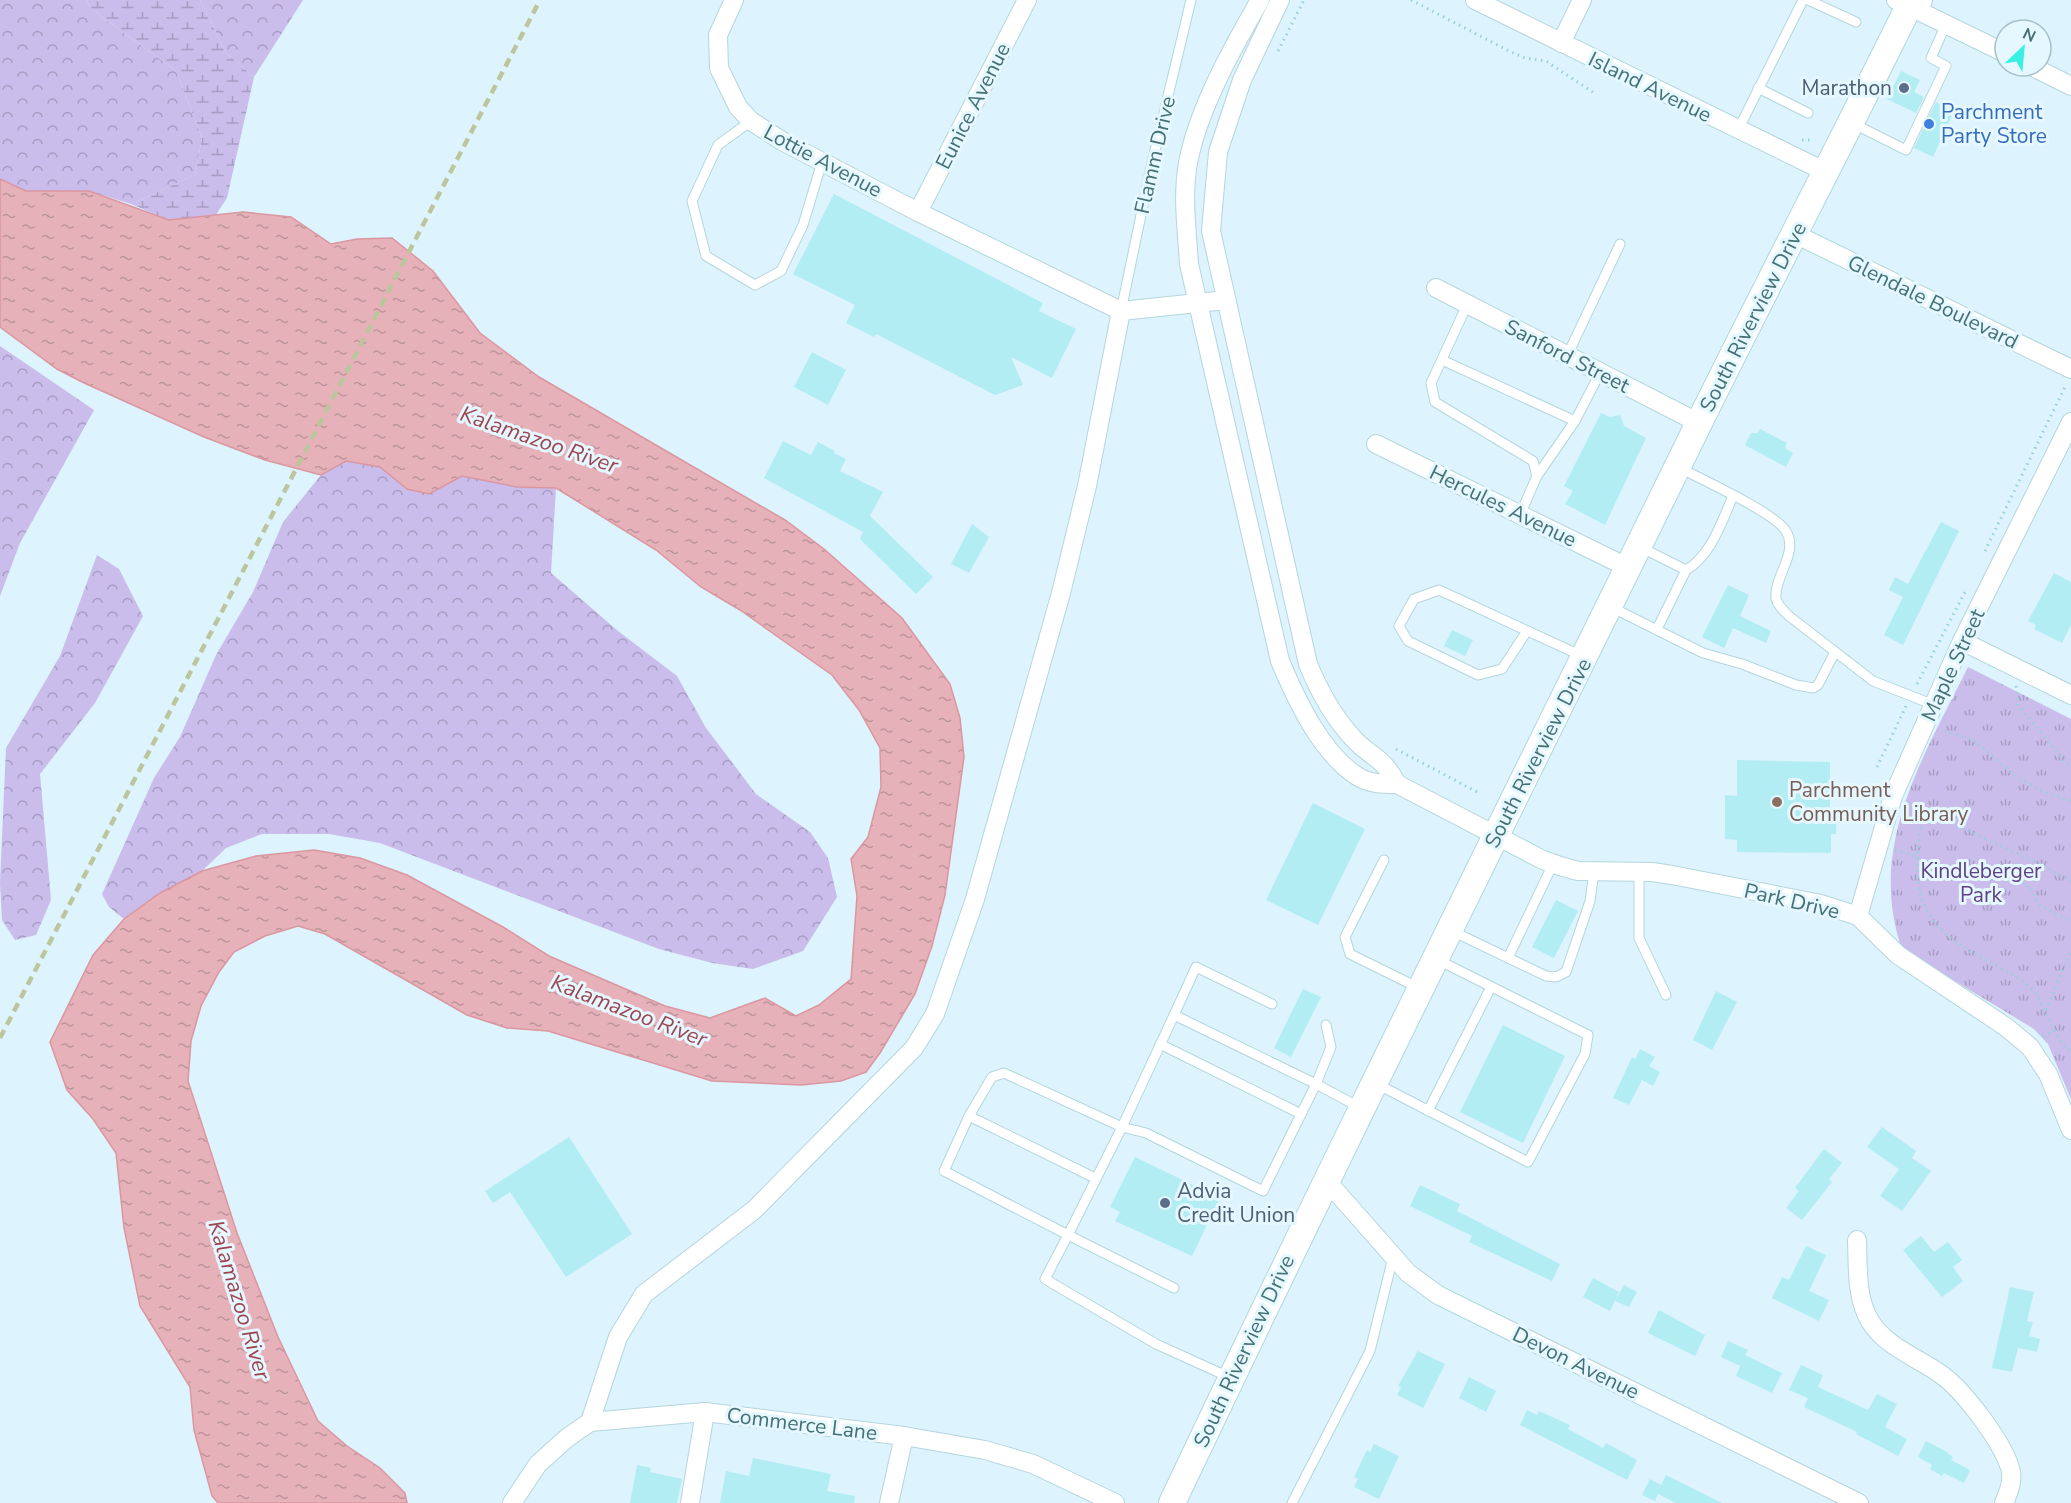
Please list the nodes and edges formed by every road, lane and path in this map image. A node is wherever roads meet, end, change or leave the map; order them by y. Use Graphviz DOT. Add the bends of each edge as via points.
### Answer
graph roads {
  1 [pos="734,0"];
  2 [pos="1027,0"];
  3 [pos="1191,0"];
  4 [pos="1260,0"];
  5 [pos="1280,0"];
  6 [pos="1304,0"];
  7 [pos="1411,0"];
  8 [pos="1475,0"];
  9 [pos="1582,0"];
  10 [pos="1803,0"];
  11 [pos="1808,0"];
  12 [pos="1908,2"];
  13 [pos="1856,22"];
  14 [pos="1946,24"];
  15 [pos="1561,43"];
  16 [pos="1993,47"];
  17 [pos="1273,60"];
  18 [pos="2053,77"];
  19 [pos="2071,86"];
  20 [pos="1758,88"];
  21 [pos="1594,93"];
  22 [pos="1808,113"];
  23 [pos="751,122"];
  24 [pos="1851,123"];
  25 [pos="1738,130"];
  26 [pos="822,162"];
  27 [pos="1826,172"];
  28 [pos="918,212"];
  29 [pos="1795,234"];
  30 [pos="1620,244"];
  31 [pos="1436,288"];
  32 [pos="1226,300"];
  33 [pos="1198,303"];
  34 [pos="1467,304"];
  35 [pos="1121,311"];
  36 [pos="1567,356"];
  37 [pos="1442,360"];
  38 [pos="2071,369"];
  39 [pos="1600,373"];
  40 [pos="2065,387"];
  41 [pos="1575,421"];
  42 [pos="2071,422"];
  43 [pos="1699,423"];
  44 [pos="1376,444"];
  45 [pos="1678,466"];
  46 [pos="1537,476"];
  47 [pos="1733,496"];
  48 [pos="1520,515"];
  49 [pos="1634,558"];
  50 [pos="1981,559"];
  51 [pos="1686,570"];
  52 [pos="1965,591"];
  53 [pos="1610,607"];
  54 [pos="1657,629"];
  55 [pos="1527,631"];
  56 [pos="1962,641"];
  57 [pos="1835,652"];
  58 [pos="1586,658"];
  59 [pos="2013,667"];
  60 [pos="2071,695"];
  61 [pos="1911,696"];
  62 [pos="1934,705"];
  63 [pos="1945,731"];
  64 [pos="1393,748"];
  65 [pos="1876,767"];
  66 [pos="2071,770"];
  67 [pos="1397,784"];
  68 [pos="1479,793"];
  69 [pos="1893,796"];
  70 [pos="2071,801"];
  71 [pos="1923,810"];
  72 [pos="1497,835"];
  73 [pos="1879,845"];
  74 [pos="1916,856"];
  75 [pos="1384,860"];
  76 [pos="2033,861"];
  77 [pos="1553,864"];
  78 [pos="1594,872"];
  79 [pos="1639,872"];
  80 [pos="2071,881"];
  81 [pos="2022,882"];
  82 [pos="1858,916"];
  83 [pos="2071,922"];
  84 [pos="1450,930"];
  85 [pos="2071,950"];
  86 [pos="1508,958"];
  87 [pos="1436,959"];
  88 [pos="1491,987"];
  89 [pos="1421,989"];
  90 [pos="1666,995"];
  91 [pos="1272,1004"];
  92 [pos="2046,1011"];
  93 [pos="1174,1015"];
  94 [pos="1326,1024"];
  95 [pos="1160,1044"];
  96 [pos="2071,1052"];
  97 [pos="1374,1083"];
  98 [pos="1316,1084"];
  99 [pos="1361,1108"];
  100 [pos="1432,1113"];
  101 [pos="1301,1114"];
  102 [pos="969,1116"];
  103 [pos="1122,1127"];
  104 [pos="2071,1130"];
  105 [pos="1095,1178"];
  106 [pos="1326,1180"];
  107 [pos="1068,1235"];
  108 [pos="1857,1240"];
  109 [pos="1393,1256"];
  110 [pos="1174,1288"];
  111 [pos="1232,1378"];
  112 [pos="705,1412"];
  113 [pos="591,1422"];
  114 [pos="904,1436"];
  115 [pos="512,1503"];
  116 [pos="690,1503"];
  117 [pos="889,1503"];
  118 [pos="1115,1503"];
  119 [pos="1172,1503"];
  120 [pos="1292,1503"];
  121 [pos="1859,1503"];
  122 [pos="2004,1503"];
  1 -- 23 [label="street, Lottie Avenue" via="718,35 719,68 738,107"];
  2 -- 28 [label="street, Eunice Avenue"];
  3 -- 35 [label="lane, Flamm Drive"];
  4 -- 33 [label="street" via="1208,102 1188,163 1185,215 1189,264"];
  5 -- 32 [label="street" via="1242,80 1218,152 1211,231"];
  6 -- 17 [label="path"];
  7 -- 21 [label="path" via="1511,52 1546,61"];
  8 -- 15 [label="street, Island Avenue"];
  9 -- 15 [label="street"];
  10 -- 20 [label="lane"];
  11 -- 13 [label="lane"];
  12 -- 14 [label="street"];
  12 -- 24 [label="street, South Riverview Drive"];
  14 -- 16 [label="street"];
  14 -- 24 [label="lane" via="1931,58 1946,66 1906,150"];
  15 -- 25 [label="street, Island Avenue"];
  18 -- 19 [label="street"];
  20 -- 22 [label="lane"];
  20 -- 25 [label="lane"];
  23 -- 26 [label="street, Lottie Avenue"];
  23 -- 26 [label="lane" via="718,145 692,201 706,256 755,285 781,271 803,225"];
  24 -- 27 [label="street, South Riverview Drive"];
  25 -- 27 [label="street, Island Avenue"];
  26 -- 28 [label="street, Lottie Avenue"];
  27 -- 29 [label="street, South Riverview Drive"];
  28 -- 35 [label="street, Lottie Avenue"];
  29 -- 38 [label="street, Glendale Boulevard"];
  29 -- 43 [label="street, South Riverview Drive"];
  30 -- 36 [label="lane"];
  31 -- 34 [label="street, Sanford Street"];
  32 -- 33 [label="street"];
  32 -- 67 [label="street" via="1308,664 1319,692 1334,714 1353,739 1388,766"];
  33 -- 35 [label="street"];
  33 -- 67 [label="street" via="1280,661 1301,710 1341,763 1358,777 1376,784"];
  34 -- 36 [label="street, Sanford Street"];
  34 -- 37 [label="lane"];
  35 -- 113 [label="street" via="1087,486 1061,593 975,899 935,1014 914,1048 754,1209 644,1294 618,1337"];
  36 -- 39 [label="street, Sanford Street"];
  37 -- 41 [label="lane"];
  37 -- 46 [label="lane" via="1431,383 1435,402 1533,460"];
  39 -- 41 [label="lane"];
  39 -- 43 [label="street, Sanford Street"];
  40 -- 50 [label="path"];
  41 -- 46 [label="lane"];
  42 -- 56 [label="street, Maple Street"];
  43 -- 45 [label="street, South Riverview Drive"];
  44 -- 48 [label="street, Hercules Avenue"];
  45 -- 47 [label="lane"];
  45 -- 49 [label="street, South Riverview Drive"];
  46 -- 48 [label="lane"];
  47 -- 51 [label="lane" via="1712,541"];
  47 -- 57 [label="lane" via="1785,529 1790,539 1776,597 1779,605"];
  48 -- 49 [label="street, Hercules Avenue"];
  49 -- 51 [label="lane"];
  49 -- 53 [label="street, South Riverview Drive"];
  51 -- 54 [label="lane"];
  52 -- 61 [label="path"];
  53 -- 54 [label="lane"];
  53 -- 58 [label="street, South Riverview Drive"];
  54 -- 57 [label="lane" via="1703,654 1813,688"];
  55 -- 55 [label="lane" via="1439,590 1414,599 1399,626 1408,641 1478,675 1502,669"];
  55 -- 58 [label="lane"];
  56 -- 59 [label="street"];
  56 -- 62 [label="street, Maple Street"];
  57 -- 61 [label="lane" via="1873,681"];
  58 -- 72 [label="street, South Riverview Drive"];
  59 -- 60 [label="street"];
  59 -- 66 [label="path" via="2018,705"];
  61 -- 62 [label="lane"];
  61 -- 65 [label="path"];
  62 -- 69 [label="street, Maple Street"];
  63 -- 70 [label="path" via="1975,741 2013,774 2042,791"];
  64 -- 68 [label="path"];
  67 -- 72 [label="street, Park Drive"];
  69 -- 71 [label="path"];
  69 -- 73 [label="street, Maple Street"];
  71 -- 74 [label="path"];
  71 -- 76 [label="path"];
  72 -- 77 [label="street, Park Drive"];
  72 -- 84 [label="street, South Riverview Drive"];
  73 -- 74 [label="path"];
  73 -- 82 [label="street, Maple Street"];
  74 -- 81 [label="path" via="1952,874 1959,862 1995,880"];
  74 -- 92 [label="path" via="1918,886 1933,922 1962,946 2027,985"];
  75 -- 89 [label="lane" via="1346,938 1347,947 1350,954"];
  76 -- 80 [label="path"];
  76 -- 81 [label="path"];
  77 -- 78 [label="street, Park Drive"];
  77 -- 86 [label="lane"];
  78 -- 79 [label="street, Park Drive"];
  78 -- 86 [label="lane" via="1590,901 1566,972 1546,976"];
  79 -- 82 [label="street, Park Drive" via="1821,904"];
  79 -- 90 [label="lane" via="1639,938"];
  81 -- 83 [label="path" via="2031,888 2039,905"];
  82 -- 104 [label="street, Park Drive" via="1898,955 2030,1047 2048,1074"];
  84 -- 86 [label="lane"];
  84 -- 87 [label="street, South Riverview Drive"];
  85 -- 92 [label="path"];
  87 -- 88 [label="lane"];
  87 -- 89 [label="street, South Riverview Drive"];
  88 -- 100 [label="lane"];
  88 -- 100 [label="lane" via="1588,1035 1585,1054 1528,1162"];
  89 -- 97 [label="street, South Riverview Drive"];
  91 -- 93 [label="lane" via="1196,967"];
  92 -- 96 [label="path"];
  93 -- 95 [label="lane"];
  93 -- 98 [label="lane"];
  94 -- 98 [label="lane" via="1331,1047"];
  95 -- 101 [label="lane"];
  95 -- 103 [label="lane"];
  97 -- 99 [label="street, South Riverview Drive"];
  97 -- 100 [label="lane"];
  98 -- 99 [label="lane"];
  98 -- 101 [label="lane"];
  99 -- 106 [label="street, South Riverview Drive"];
  101 -- 103 [label="lane" via="1263,1191 1146,1133"];
  102 -- 103 [label="lane" via="992,1077 1004,1073"];
  102 -- 105 [label="lane"];
  102 -- 107 [label="lane" via="944,1171"];
  103 -- 105 [label="lane"];
  105 -- 107 [label="lane"];
  106 -- 109 [label="street, Devon Avenue"];
  106 -- 111 [label="street, South Riverview Drive"];
  107 -- 110 [label="lane"];
  107 -- 111 [label="lane" via="1045,1279 1156,1344"];
  108 -- 122 [label="street" via="1861,1298 1869,1320 1882,1337 1941,1374 1973,1406 2011,1469 2011,1484"];
  109 -- 120 [label="lane" via="1370,1351"];
  109 -- 121 [label="street, Devon Avenue" via="1438,1295"];
  111 -- 119 [label="street, South Riverview Drive"];
  112 -- 113 [label="street, Commerce Lane"];
  112 -- 114 [label="street, Commerce Lane"];
  112 -- 116 [label="street"];
  113 -- 115 [label="street, Commerce Lane" via="538,1464"];
  114 -- 117 [label="street"];
  114 -- 118 [label="street, Commerce Lane" via="1008,1456"];
}
